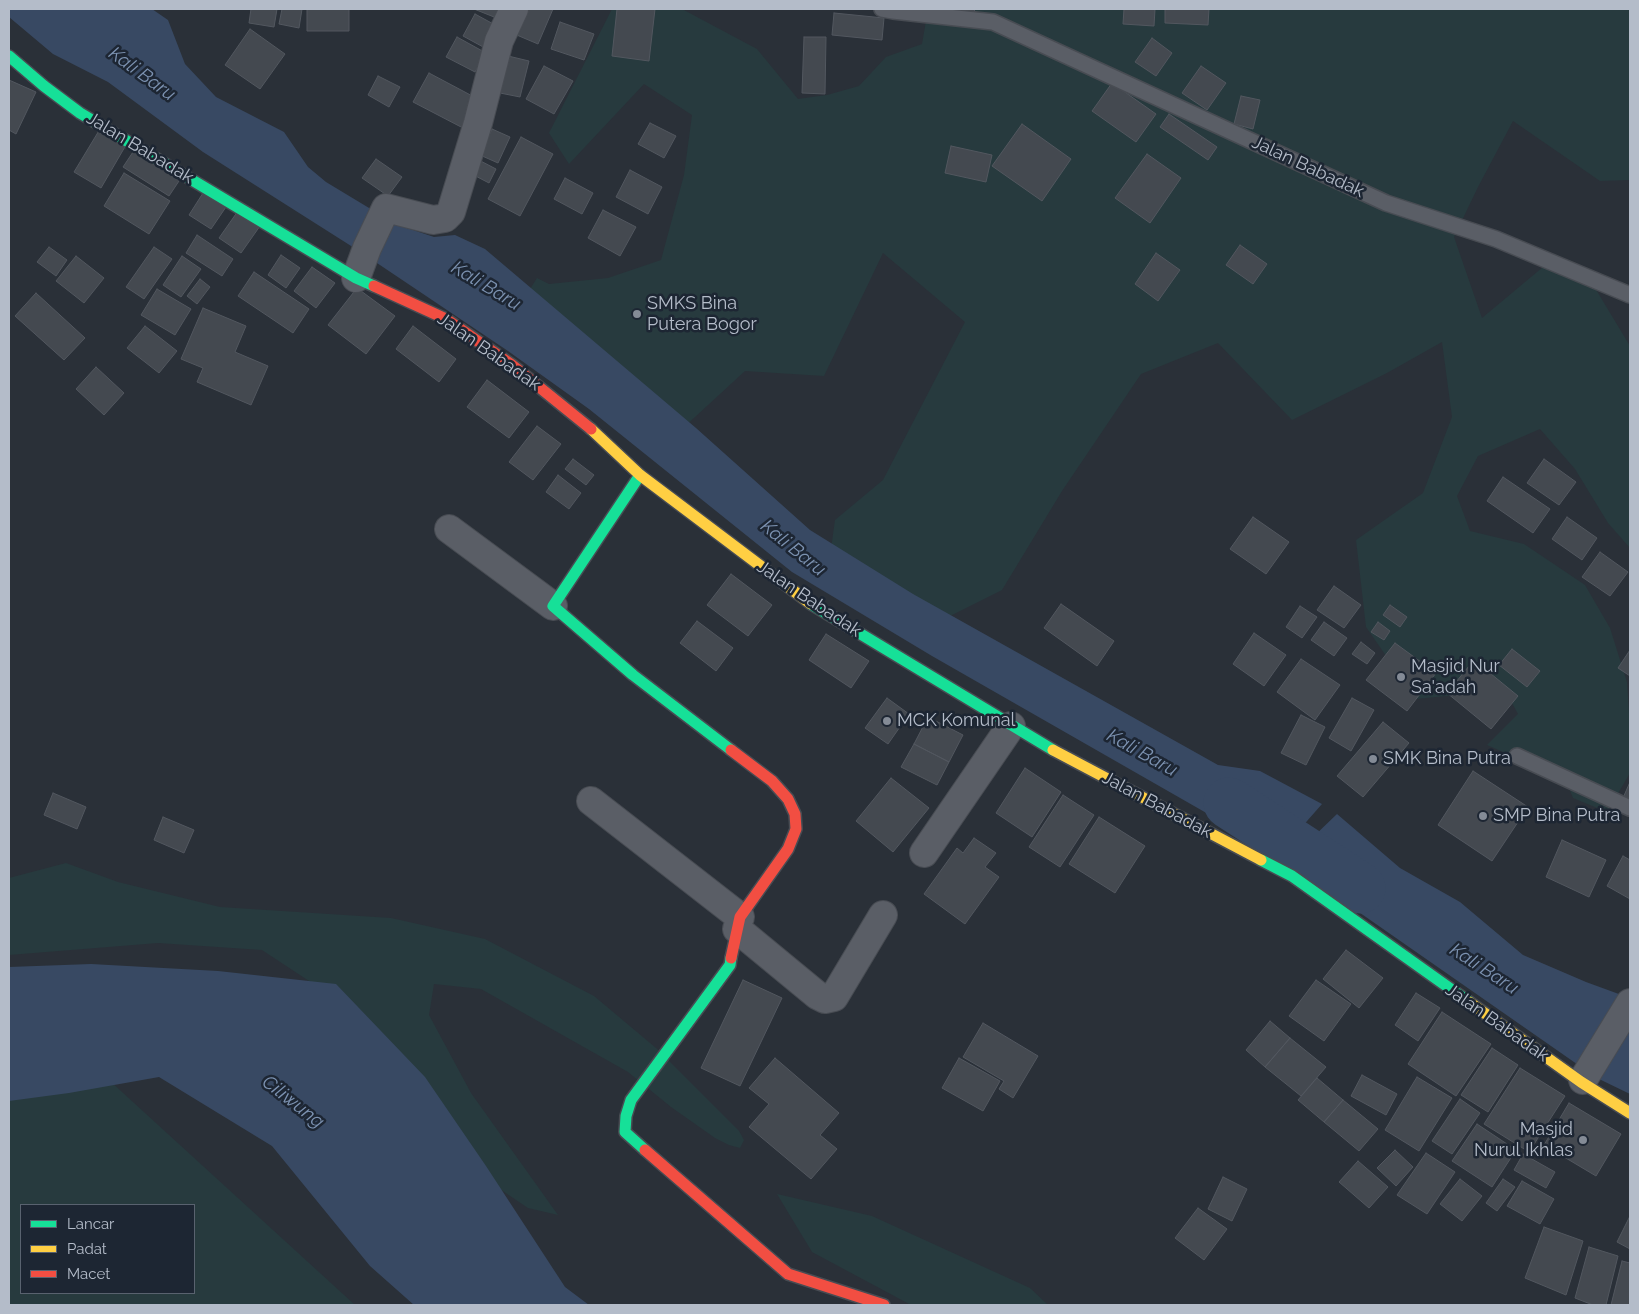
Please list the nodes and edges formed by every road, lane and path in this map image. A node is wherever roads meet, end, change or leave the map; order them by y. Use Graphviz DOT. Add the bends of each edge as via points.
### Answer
graph roads {
  1 [pos="514,9"];
  2 [pos="882,9"];
  3 [pos="995,16"];
  4 [pos="9,56"];
  5 [pos="356,278"];
  6 [pos="1630,295"];
  7 [pos="640,474"];
  8 [pos="449,530"];
  9 [pos="553,606"];
  10 [pos="1011,726"];
  11 [pos="1517,756"];
  12 [pos="591,801"];
  13 [pos="1630,808"];
  14 [pos="924,853"];
  15 [pos="883,915"];
  16 [pos="738,923"];
  17 [pos="1630,1004"];
  18 [pos="1582,1081"];
  19 [pos="1630,1112"];
  20 [pos="884,1305"];
  1 -- 5 [label="street" via="500,41 451,212 445,218 433,220 386,208"];
  2 -- 3 [label="lane, Jalan Babadak"];
  3 -- 6 [label="lane, Jalan Babadak" via="1386,203 1496,239"];
  4 -- 5 [label="street, Jalan Babadak" via="80,113"];
  5 -- 7 [label="street, Jalan Babadak" via="446,319 527,377"];
  7 -- 9 [label="street"];
  7 -- 10 [label="street, Jalan Babadak" via="812,604"];
  8 -- 9 [label="street"];
  9 -- 16 [label="street" via="633,675 772,781 788,798 795,814 796,829 788,849"];
  10 -- 14 [label="street"];
  10 -- 18 [label="street, Jalan Babadak" via="1292,876"];
  11 -- 13 [label="lane"];
  12 -- 16 [label="street"];
  15 -- 16 [label="street" via="834,997 825,999"];
  16 -- 20 [label="street" via="730,965 631,1100 625,1132 788,1274"];
  17 -- 18 [label="street"];
  18 -- 19 [label="street, Jalan Babadak"];
}
